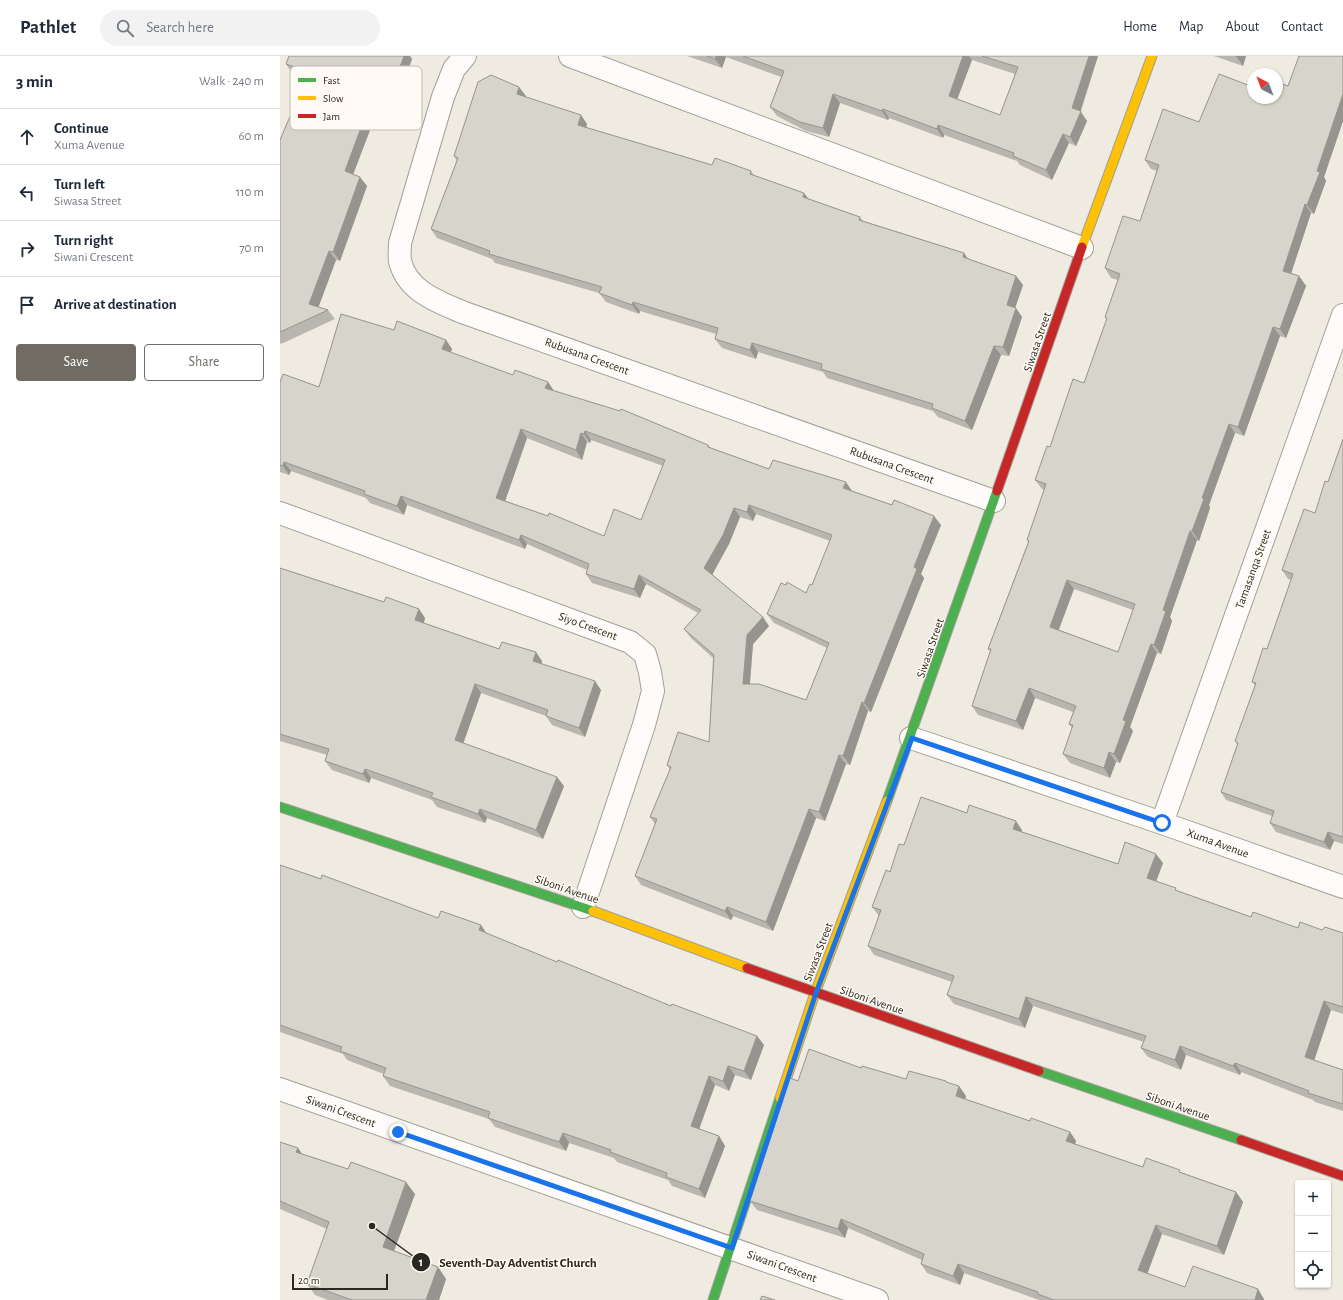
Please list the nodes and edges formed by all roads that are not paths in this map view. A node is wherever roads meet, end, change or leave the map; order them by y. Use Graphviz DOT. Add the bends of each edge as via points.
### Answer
graph roads {
  1 [pos="464,56"];
  2 [pos="570,56"];
  3 [pos="1152,56"];
  4 [pos="1082,248"];
  5 [pos="1343,315"];
  6 [pos="994,501"];
  7 [pos="280,513"];
  8 [pos="912,738"];
  9 [pos="280,807"];
  10 [pos="1162,823"];
  11 [pos="1343,887"];
  12 [pos="583,907"];
  13 [pos="816,993"];
  14 [pos="280,1089"];
  15 [pos="1343,1176"];
  16 [pos="732,1248"];
  17 [pos="713,1300"];
  18 [pos="877,1300"];
  1 -- 6 [label="street, Rubusana Crescent" via="454,69 443,97 400,243 400,261 416,287 432,300 462,312"];
  2 -- 4 [label="street"];
  3 -- 4 [label="street, Siwasa Street"];
  4 -- 6 [label="street, Siwasa Street"];
  5 -- 10 [label="street, Tamasanqa Street"];
  6 -- 8 [label="street, Siwasa Street"];
  7 -- 12 [label="street, Siyo Crescent" via="630,642 645,654 653,690 644,725"];
  8 -- 10 [label="street, Xuma Avenue"];
  8 -- 13 [label="street, Siwasa Street"];
  9 -- 12 [label="street, Siboni Avenue"];
  10 -- 11 [label="street, Xuma Avenue"];
  12 -- 13 [label="street, Siboni Avenue"];
  13 -- 15 [label="street, Siboni Avenue"];
  13 -- 16 [label="street, Siwasa Street"];
  14 -- 16 [label="street, Siwani Crescent"];
  16 -- 17 [label="street, Siwasa Street"];
  16 -- 18 [label="street, Siwani Crescent"];
}
